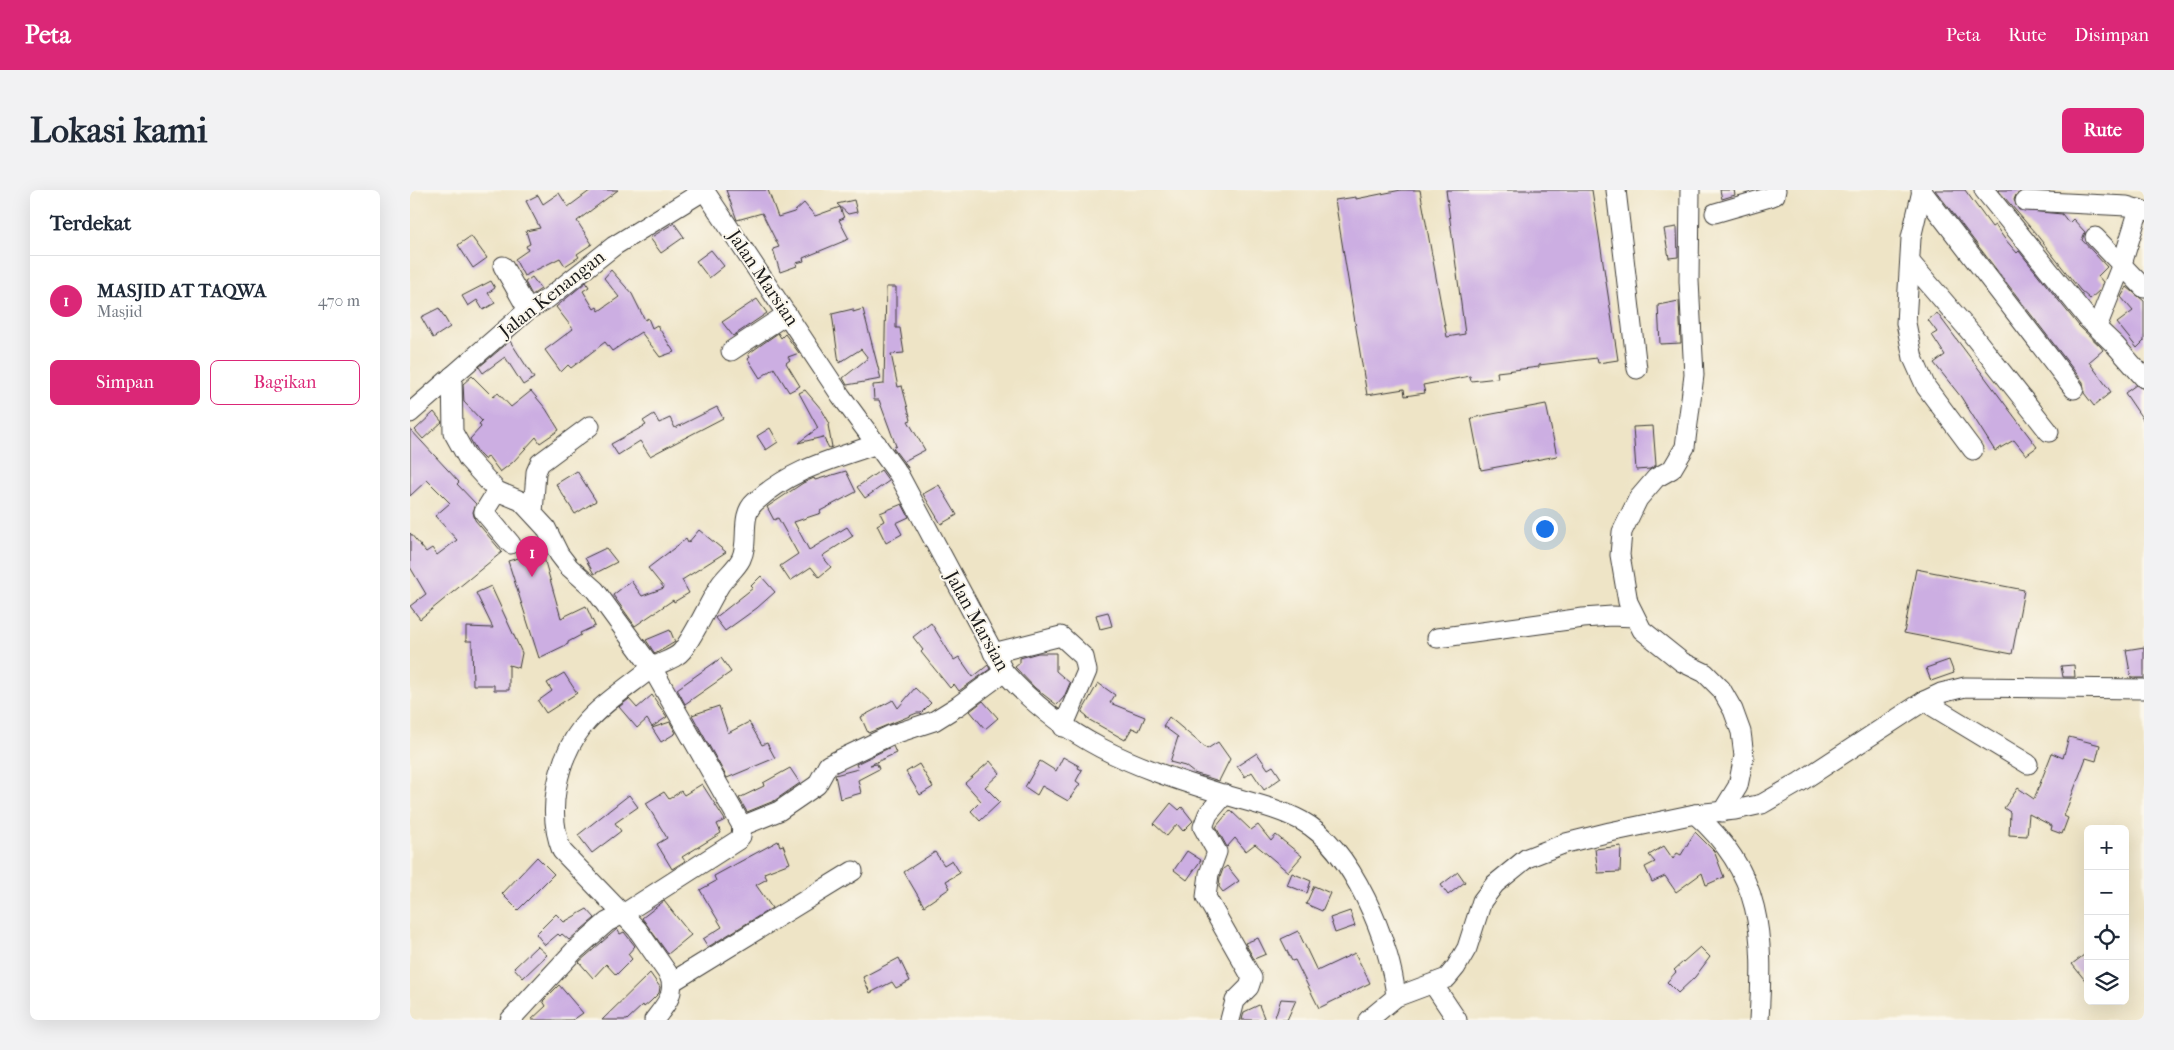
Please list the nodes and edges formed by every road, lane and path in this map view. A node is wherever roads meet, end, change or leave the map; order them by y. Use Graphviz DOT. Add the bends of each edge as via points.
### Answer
graph roads {
  1 [pos="704,190"];
  2 [pos="1616,190"];
  3 [pos="1690,190"];
  4 [pos="1776,190"];
  5 [pos="1984,190"];
  6 [pos="1922,191"];
  7 [pos="2025,201"];
  8 [pos="2141,210"];
  9 [pos="1715,213"];
  10 [pos="2095,237"];
  11 [pos="1911,263"];
  12 [pos="2122,264"];
  13 [pos="503,266"];
  14 [pos="2144,288"];
  15 [pos="528,310"];
  16 [pos="787,314"];
  17 [pos="2097,326"];
  18 [pos="731,351"];
  19 [pos="1637,368"];
  20 [pos="452,376"];
  21 [pos="2144,378"];
  22 [pos="2074,389"];
  23 [pos="410,413"];
  24 [pos="590,426"];
  25 [pos="2049,432"];
  26 [pos="877,444"];
  27 [pos="1974,450"];
  28 [pos="497,491"];
  29 [pos="533,513"];
  30 [pos="511,544"];
  31 [pos="1634,617"];
  32 [pos="1437,638"];
  33 [pos="993,653"];
  34 [pos="652,668"];
  35 [pos="1004,672"];
  36 [pos="2144,689"];
  37 [pos="1924,701"];
  38 [pos="1063,727"];
  39 [pos="2028,764"];
  40 [pos="1225,794"];
  41 [pos="1722,812"];
  42 [pos="1695,814"];
  43 [pos="742,826"];
  44 [pos="853,871"];
  45 [pos="624,914"];
  46 [pos="672,982"];
  47 [pos="1434,984"];
  48 [pos="1396,997"];
  49 [pos="510,1020"];
  50 [pos="654,1020"];
  51 [pos="1230,1020"];
  52 [pos="1368,1020"];
  53 [pos="1457,1020"];
  54 [pos="1759,1020"];
  1 -- 15 [label="street, Jalan Kenangan" via="614,246 547,299"];
  1 -- 16 [label="street, Jalan Marsian"];
  2 -- 19 [label="street"];
  3 -- 31 [label="street" via="1689,262 1694,375 1690,412 1685,447 1672,469 1656,478 1638,499 1622,532 1620,555 1628,602"];
  4 -- 9 [label="street" via="1770,198"];
  5 -- 17 [label="street"];
  6 -- 11 [label="street" via="1911,238"];
  6 -- 22 [label="street"];
  7 -- 8 [label="street" via="2127,206"];
  8 -- 12 [label="street"];
  10 -- 12 [label="street"];
  11 -- 25 [label="street"];
  11 -- 27 [label="street" via="1906,323 1913,358 1926,387"];
  12 -- 14 [label="street"];
  12 -- 17 [label="street"];
  13 -- 15 [label="street"];
  15 -- 20 [label="street, Jalan Kenangan"];
  16 -- 18 [label="street"];
  16 -- 26 [label="street, Jalan Marsian"];
  17 -- 21 [label="street"];
  20 -- 23 [label="street, Jalan Kenangan"];
  20 -- 28 [label="street" via="453,432 468,459"];
  24 -- 29 [label="street" via="540,463 535,478"];
  26 -- 33 [label="street, Jalan Marsian" via="899,476"];
  26 -- 34 [label="street" via="794,473 754,503 746,515 747,538 742,558 721,583 681,653"];
  28 -- 29 [label="street" via="521,501"];
  28 -- 30 [label="street" via="484,512"];
  29 -- 34 [label="street" via="546,528 559,554 595,590"];
  31 -- 32 [label="street" via="1583,618"];
  31 -- 41 [label="street" via="1652,640 1682,662 1705,673 1733,710 1741,732 1744,756 1738,786"];
  33 -- 35 [label="street, Jalan Marsian"];
  33 -- 38 [label="street" via="1061,636 1084,657 1087,674"];
  34 -- 43 [label="street"];
  34 -- 45 [label="street" via="584,724 568,749 556,791 556,837 562,851"];
  35 -- 38 [label="street, Jalan Marsian"];
  35 -- 43 [label="street" via="934,720 891,735 828,765 817,785 779,811"];
  36 -- 37 [label="street" via="1965,688"];
  37 -- 39 [label="street"];
  37 -- 41 [label="street" via="1776,797 1762,804"];
  38 -- 40 [label="street, Jalan Marsian" via="1128,761"];
  40 -- 48 [label="street, Jalan Marsian" via="1302,821 1338,853 1362,890 1395,981"];
  40 -- 51 [label="street" via="1208,814 1203,827 1217,852 1209,874 1206,897 1252,978 1249,987 1235,1001"];
  41 -- 42 [label="street"];
  42 -- 47 [label="street" via="1590,836 1527,858 1495,884 1482,901 1467,948 1447,978"];
  42 -- 54 [label="street" via="1716,832 1746,878 1760,945"];
  43 -- 45 [label="street" via="738,840"];
  44 -- 46 [label="street"];
  45 -- 46 [label="street" via="663,964"];
  45 -- 49 [label="street" via="607,922 574,951"];
  46 -- 50 [label="street" via="669,999"];
  47 -- 48 [label="street"];
  47 -- 53 [label="street"];
  48 -- 52 [label="street"];
}
